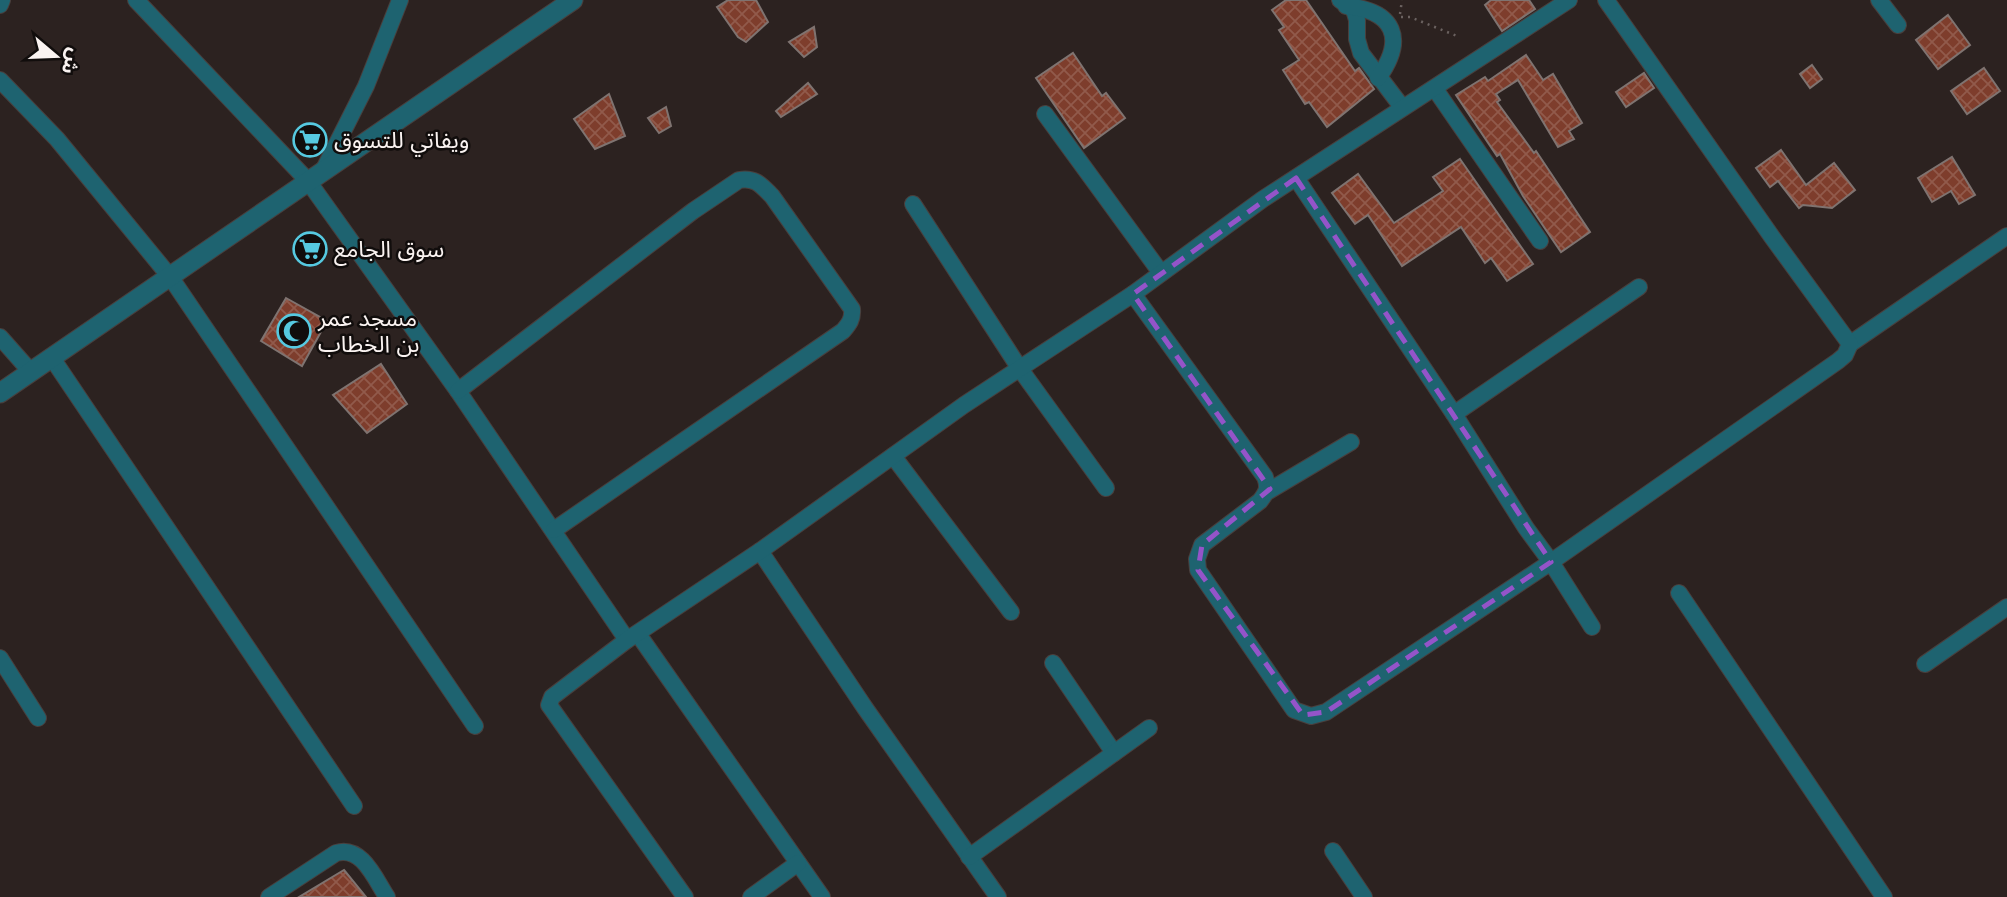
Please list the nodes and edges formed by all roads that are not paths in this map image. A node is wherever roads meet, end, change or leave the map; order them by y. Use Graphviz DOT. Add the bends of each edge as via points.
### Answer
graph roads {
  1 [pos="2,0"];
  2 [pos="136,0"];
  3 [pos="400,0"];
  4 [pos="573,0"];
  5 [pos="1569,0"];
  6 [pos="1606,0"];
  7 [pos="1879,0"];
  8 [pos="1343,3"];
  9 [pos="0,5"];
  10 [pos="1898,26"];
  11 [pos="1378,78"];
  12 [pos="0,80"];
  13 [pos="1435,89"];
  14 [pos="1402,107"];
  15 [pos="1045,114"];
  16 [pos="315,177"];
  17 [pos="1296,178"];
  18 [pos="913,204"];
  19 [pos="2007,236"];
  20 [pos="1540,241"];
  21 [pos="1161,273"];
  22 [pos="171,278"];
  23 [pos="1639,288"];
  24 [pos="1133,294"];
  25 [pos="0,337"];
  26 [pos="1850,344"];
  27 [pos="52,358"];
  28 [pos="1020,369"];
  29 [pos="31,372"];
  30 [pos="458,391"];
  31 [pos="0,393"];
  32 [pos="1454,414"];
  33 [pos="1351,442"];
  34 [pos="892,456"];
  35 [pos="1106,488"];
  36 [pos="1267,492"];
  37 [pos="554,530"];
  38 [pos="760,551"];
  39 [pos="1551,562"];
  40 [pos="1679,593"];
  41 [pos="2007,607"];
  42 [pos="1011,612"];
  43 [pos="1592,627"];
  44 [pos="633,637"];
  45 [pos="0,658"];
  46 [pos="1054,663"];
  47 [pos="1925,664"];
  48 [pos="38,718"];
  49 [pos="475,726"];
  50 [pos="1149,728"];
  51 [pos="1114,753"];
  52 [pos="354,806"];
  53 [pos="1333,851"];
  54 [pos="969,857"];
  55 [pos="798,863"];
  56 [pos="274,896"];
  57 [pos="387,897"];
  58 [pos="685,897"];
  59 [pos="751,897"];
  60 [pos="822,897"];
  61 [pos="998,897"];
  62 [pos="1364,897"];
  63 [pos="1884,897"];
  1 -- 9 [label="street"];
  2 -- 16 [label="street"];
  3 -- 16 [label="street" via="366,86"];
  4 -- 16 [label="street"];
  5 -- 13 [label="street"];
  6 -- 26 [label="street"];
  7 -- 10 [label="street"];
  8 -- 11 [label="street" via="1354,10 1358,47"];
  8 -- 11 [label="street" via="1367,8 1391,27 1395,46"];
  11 -- 14 [label="street"];
  12 -- 22 [label="street" via="57,139"];
  13 -- 14 [label="street"];
  13 -- 20 [label="street"];
  14 -- 17 [label="street"];
  15 -- 21 [label="street"];
  16 -- 22 [label="street"];
  16 -- 30 [label="street" via="388,296"];
  17 -- 21 [label="street"];
  17 -- 32 [label="street"];
  18 -- 28 [label="street"];
  19 -- 26 [label="street"];
  21 -- 24 [label="street"];
  22 -- 27 [label="street"];
  22 -- 49 [label="street"];
  23 -- 32 [label="street"];
  24 -- 28 [label="street"];
  24 -- 36 [label="street" via="1265,477"];
  25 -- 29 [label="street"];
  26 -- 39 [label="street" via="1838,361"];
  27 -- 29 [label="street"];
  27 -- 52 [label="street"];
  28 -- 34 [label="street"];
  28 -- 35 [label="street"];
  29 -- 31 [label="street"];
  30 -- 37 [label="street"];
  30 -- 37 [label="street" via="739,180 756,180 772,196 852,309 853,316 843,331"];
  32 -- 39 [label="street"];
  33 -- 36 [label="street"];
  34 -- 38 [label="street"];
  34 -- 42 [label="street"];
  36 -- 39 [label="street" via="1202,545 1198,570 1294,710 1303,715 1326,712"];
  37 -- 44 [label="street"];
  38 -- 44 [label="street"];
  38 -- 54 [label="street"];
  39 -- 43 [label="street"];
  40 -- 63 [label="street"];
  41 -- 47 [label="street"];
  44 -- 55 [label="street"];
  44 -- 58 [label="street" via="552,697 549,705"];
  45 -- 48 [label="street"];
  46 -- 51 [label="street"];
  50 -- 51 [label="street"];
  51 -- 54 [label="street"];
  53 -- 62 [label="street"];
  54 -- 61 [label="street"];
  55 -- 59 [label="street"];
  55 -- 60 [label="street"];
  56 -- 57 [label="street" via="336,853 346,851 360,857"];
}
